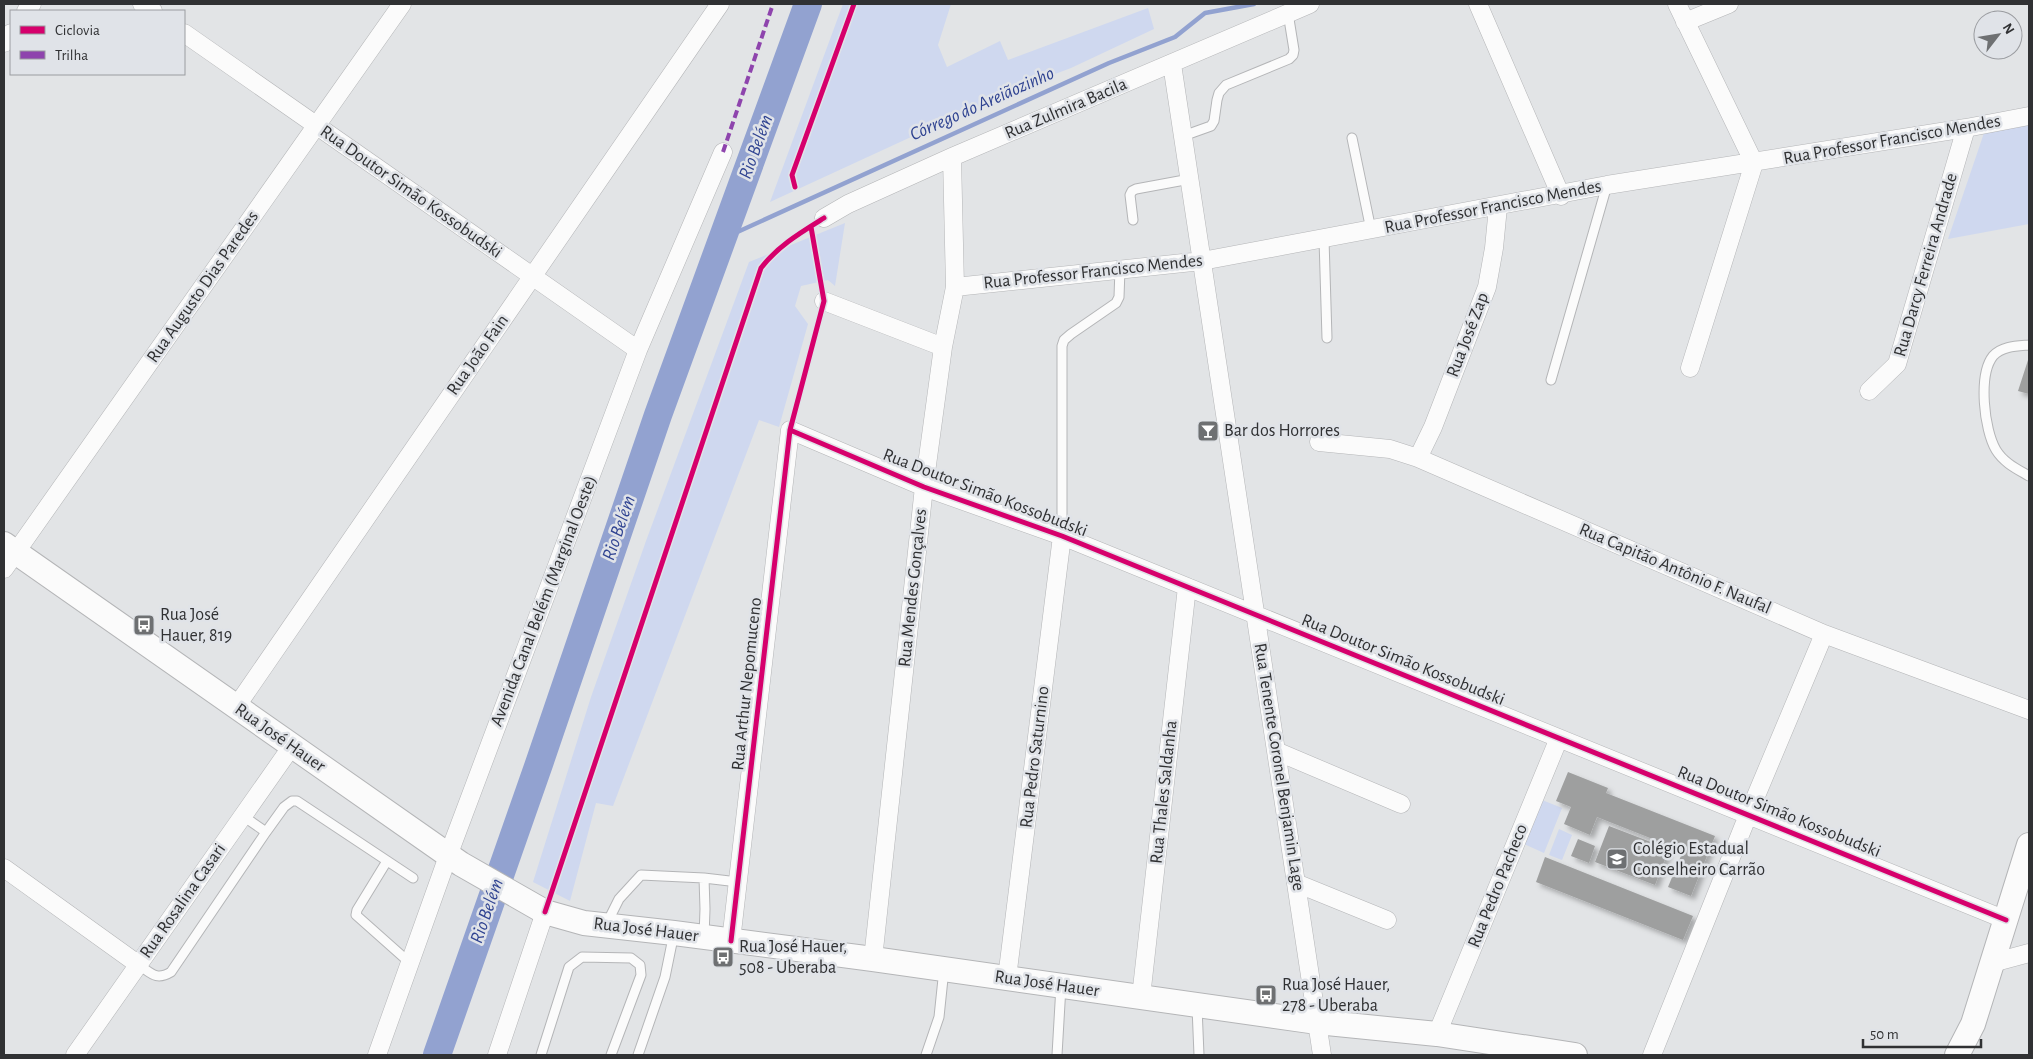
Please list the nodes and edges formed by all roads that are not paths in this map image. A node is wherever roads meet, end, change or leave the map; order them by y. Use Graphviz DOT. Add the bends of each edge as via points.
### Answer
graph roads {
  1 [pos="402,4"];
  2 [pos="720,4"];
  3 [pos="1310,4"];
  4 [pos="1478,4"];
  5 [pos="1677,4"];
  6 [pos="1729,4"];
  7 [pos="1287,9"];
  8 [pos="1685,22"];
  9 [pos="185,34"];
  10 [pos="1172,64"];
  11 [pos="2029,116"];
  12 [pos="316,125"];
  13 [pos="1966,128"];
  14 [pos="1183,136"];
  15 [pos="1352,138"];
  16 [pos="723,152"];
  17 [pos="952,156"];
  18 [pos="1754,163"];
  19 [pos="1190,179"];
  20 [pos="1608,186"];
  21 [pos="1561,196"];
  22 [pos="1498,207"];
  23 [pos="824,218"];
  24 [pos="1133,220"];
  25 [pos="1371,230"];
  26 [pos="1324,239"];
  27 [pos="1202,261"];
  28 [pos="1120,269"];
  29 [pos="532,277"];
  30 [pos="955,287"];
  31 [pos="824,301"];
  32 [pos="1327,338"];
  33 [pos="2029,345"];
  34 [pos="943,347"];
  35 [pos="638,350"];
  36 [pos="1690,368"];
  37 [pos="1551,380"];
  38 [pos="1869,391"];
  39 [pos="790,430"];
  40 [pos="1319,442"];
  41 [pos="1418,458"];
  42 [pos="2029,476"];
  43 [pos="924,487"];
  44 [pos="1062,536"];
  45 [pos="8,556"];
  46 [pos="1187,587"];
  47 [pos="1255,615"];
  48 [pos="1824,634"];
  49 [pos="236,707"];
  50 [pos="2029,710"];
  51 [pos="1559,738"];
  52 [pos="292,746"];
  53 [pos="1276,751"];
  54 [pos="1401,804"];
  55 [pos="1748,815"];
  56 [pos="243,816"];
  57 [pos="266,832"];
  58 [pos="2029,845"];
  59 [pos="454,860"];
  60 [pos="387,861"];
  61 [pos="4,868"];
  62 [pos="414,878"];
  63 [pos="704,878"];
  64 [pos="738,882"];
  65 [pos="1296,883"];
  66 [pos="538,909"];
  67 [pos="1386,920"];
  68 [pos="2006,920"];
  69 [pos="606,925"];
  70 [pos="674,933"];
  71 [pos="704,937"];
  72 [pos="731,941"];
  73 [pos="2029,953"];
  74 [pos="873,959"];
  75 [pos="410,963"];
  76 [pos="1992,963"];
  77 [pos="138,965"];
  78 [pos="944,969"];
  79 [pos="1007,978"];
  80 [pos="1061,986"];
  81 [pos="1141,997"];
  82 [pos="1197,1004"];
  83 [pos="1318,1022"];
  84 [pos="1973,1024"];
  85 [pos="1437,1034"];
  86 [pos="75,1055"];
  87 [pos="377,1055"];
  88 [pos="497,1055"];
  89 [pos="541,1055"];
  90 [pos="611,1055"];
  91 [pos="638,1055"];
  92 [pos="926,1055"];
  93 [pos="1057,1055"];
  94 [pos="1199,1055"];
  95 [pos="1322,1055"];
  96 [pos="1575,1055"];
  97 [pos="1652,1055"];
  98 [pos="1957,1055"];
  99 [pos="1971,1055"];
  1 -- 12 [label="street, Rua Augusto Dias Paredes"];
  2 -- 29 [label="street, Rua João Fain"];
  3 -- 7 [label="street, Rua Zulmira Bacila"];
  4 -- 21 [label="street"];
  5 -- 8 [label="street"];
  6 -- 8 [label="street"];
  7 -- 10 [label="street, Rua Zulmira Bacila"];
  7 -- 14 [label="lane" via="1293,55 1226,86 1217,100 1211,126"];
  8 -- 18 [label="street"];
  9 -- 12 [label="street, Rua Doutor Simão Kossobudski"];
  10 -- 14 [label="street, Rua Tenente Coronel Benjamin Lage"];
  10 -- 17 [label="street, Rua Zulmira Bacila"];
  11 -- 13 [label="street, Rua Professor Francisco Mendes"];
  12 -- 29 [label="street, Rua Doutor Simão Kossobudski"];
  12 -- 45 [label="street, Rua Augusto Dias Paredes"];
  13 -- 18 [label="street, Rua Professor Francisco Mendes"];
  13 -- 38 [label="street, Rua Darcy Ferreira Andrade" via="1897,364"];
  14 -- 19 [label="street, Rua Tenente Coronel Benjamin Lage"];
  15 -- 25 [label="lane"];
  16 -- 35 [label="street, Avenida Canal Belém (Marginal Oeste)"];
  17 -- 23 [label="street, Rua Zulmira Bacila"];
  17 -- 30 [label="street, Rua Mendes Gonçalves"];
  18 -- 20 [label="street, Rua Professor Francisco Mendes"];
  18 -- 36 [label="street"];
  19 -- 24 [label="lane" via="1132,191"];
  19 -- 27 [label="street, Rua Tenente Coronel Benjamin Lage"];
  20 -- 21 [label="street, Rua Professor Francisco Mendes"];
  20 -- 37 [label="lane"];
  21 -- 22 [label="street, Rua Professor Francisco Mendes"];
  22 -- 25 [label="street, Rua Professor Francisco Mendes"];
  22 -- 41 [label="street, Rua José Zap" via="1487,287"];
  25 -- 26 [label="street, Rua Professor Francisco Mendes"];
  26 -- 27 [label="street, Rua Professor Francisco Mendes"];
  26 -- 32 [label="lane"];
  27 -- 28 [label="street, Rua Professor Francisco Mendes"];
  27 -- 47 [label="street, Rua Tenente Coronel Benjamin Lage"];
  28 -- 30 [label="street, Rua Professor Francisco Mendes"];
  28 -- 44 [label="lane" via="1116,303 1071,334 1062,346"];
  29 -- 35 [label="street, Rua Doutor Simão Kossobudski"];
  29 -- 49 [label="street, Rua João Fain"];
  30 -- 34 [label="street, Rua Mendes Gonçalves"];
  31 -- 34 [label="street"];
  33 -- 42 [label="lane" via="2010,346 1994,355 1985,370 1987,425 1996,450 2009,465"];
  34 -- 43 [label="street, Rua Mendes Gonçalves"];
  35 -- 59 [label="street, Avenida Canal Belém (Marginal Oeste)"];
  39 -- 43 [label="street, Rua Doutor Simão Kossobudski"];
  39 -- 64 [label="street, Rua Arthur Nepomuceno"];
  40 -- 41 [label="street, Rua Capitão Antônio F. Naufal" via="1390,449"];
  41 -- 48 [label="street, Rua Capitão Antônio F. Naufal"];
  43 -- 44 [label="street, Rua Doutor Simão Kossobudski"];
  43 -- 74 [label="street, Rua Mendes Gonçalves"];
  44 -- 46 [label="street, Rua Doutor Simão Kossobudski"];
  44 -- 79 [label="street, Rua Pedro Saturnino"];
  45 -- 49 [label="main road, Rua José Hauer"];
  46 -- 47 [label="street, Rua Doutor Simão Kossobudski"];
  46 -- 81 [label="street, Rua Thales Saldanha"];
  47 -- 51 [label="street, Rua Doutor Simão Kossobudski"];
  47 -- 53 [label="street, Rua Tenente Coronel Benjamin Lage"];
  48 -- 50 [label="street, Rua Capitão Antônio F. Naufal"];
  48 -- 55 [label="street"];
  49 -- 52 [label="main road, Rua José Hauer"];
  51 -- 55 [label="street, Rua Doutor Simão Kossobudski"];
  51 -- 85 [label="street, Rua Pedro Pacheco"];
  52 -- 56 [label="street, Rua Rosalina Casari"];
  52 -- 59 [label="main road, Rua José Hauer"];
  53 -- 54 [label="street"];
  53 -- 65 [label="street, Rua Tenente Coronel Benjamin Lage"];
  55 -- 68 [label="street, Rua Doutor Simão Kossobudski"];
  55 -- 97 [label="street"];
  56 -- 57 [label="lane"];
  56 -- 77 [label="street, Rua Rosalina Casari"];
  57 -- 60 [label="lane" via="287,804 297,801"];
  57 -- 77 [label="lane" via="171,972 163,977 156,976"];
  58 -- 68 [label="main road"];
  59 -- 66 [label="main road, Rua José Hauer"];
  59 -- 75 [label="street, Avenida Canal Belém (Marginal Oeste)"];
  60 -- 62 [label="lane"];
  60 -- 75 [label="lane" via="356,915"];
  61 -- 77 [label="street"];
  63 -- 64 [label="lane"];
  63 -- 69 [label="lane" via="641,874 619,899"];
  63 -- 71 [label="lane"];
  64 -- 72 [label="street, Rua Arthur Nepomuceno"];
  65 -- 67 [label="street"];
  65 -- 83 [label="street, Rua Tenente Coronel Benjamin Lage"];
  66 -- 69 [label="main road, Rua José Hauer" via="577,921"];
  66 -- 88 [label="street"];
  68 -- 76 [label="main road"];
  69 -- 70 [label="main road, Rua José Hauer"];
  70 -- 71 [label="main road, Rua José Hauer"];
  70 -- 91 [label="lane" via="665,977"];
  71 -- 72 [label="main road, Rua José Hauer"];
  72 -- 74 [label="main road, Rua José Hauer"];
  73 -- 76 [label="street"];
  74 -- 78 [label="main road, Rua José Hauer"];
  75 -- 87 [label="street, Avenida Canal Belém (Marginal Oeste)"];
  76 -- 84 [label="main road"];
  77 -- 86 [label="street, Rua Rosalina Casari"];
  78 -- 79 [label="main road, Rua José Hauer"];
  78 -- 92 [label="lane" via="938,1017"];
  79 -- 80 [label="main road, Rua José Hauer"];
  80 -- 81 [label="main road, Rua José Hauer"];
  80 -- 93 [label="lane"];
  81 -- 82 [label="main road, Rua José Hauer"];
  82 -- 83 [label="main road, Rua José Hauer"];
  82 -- 94 [label="lane"];
  83 -- 85 [label="main road, Rua José Hauer"];
  83 -- 95 [label="street, Rua Tenente Coronel Benjamin Lage"];
  84 -- 98 [label="main road"];
  84 -- 99 [label="main road"];
  85 -- 96 [label="main road, Rua José Hauer"];
  89 -- 90 [label="lane" via="569,967 582,957 631,958 640,965 642,975"];
}
